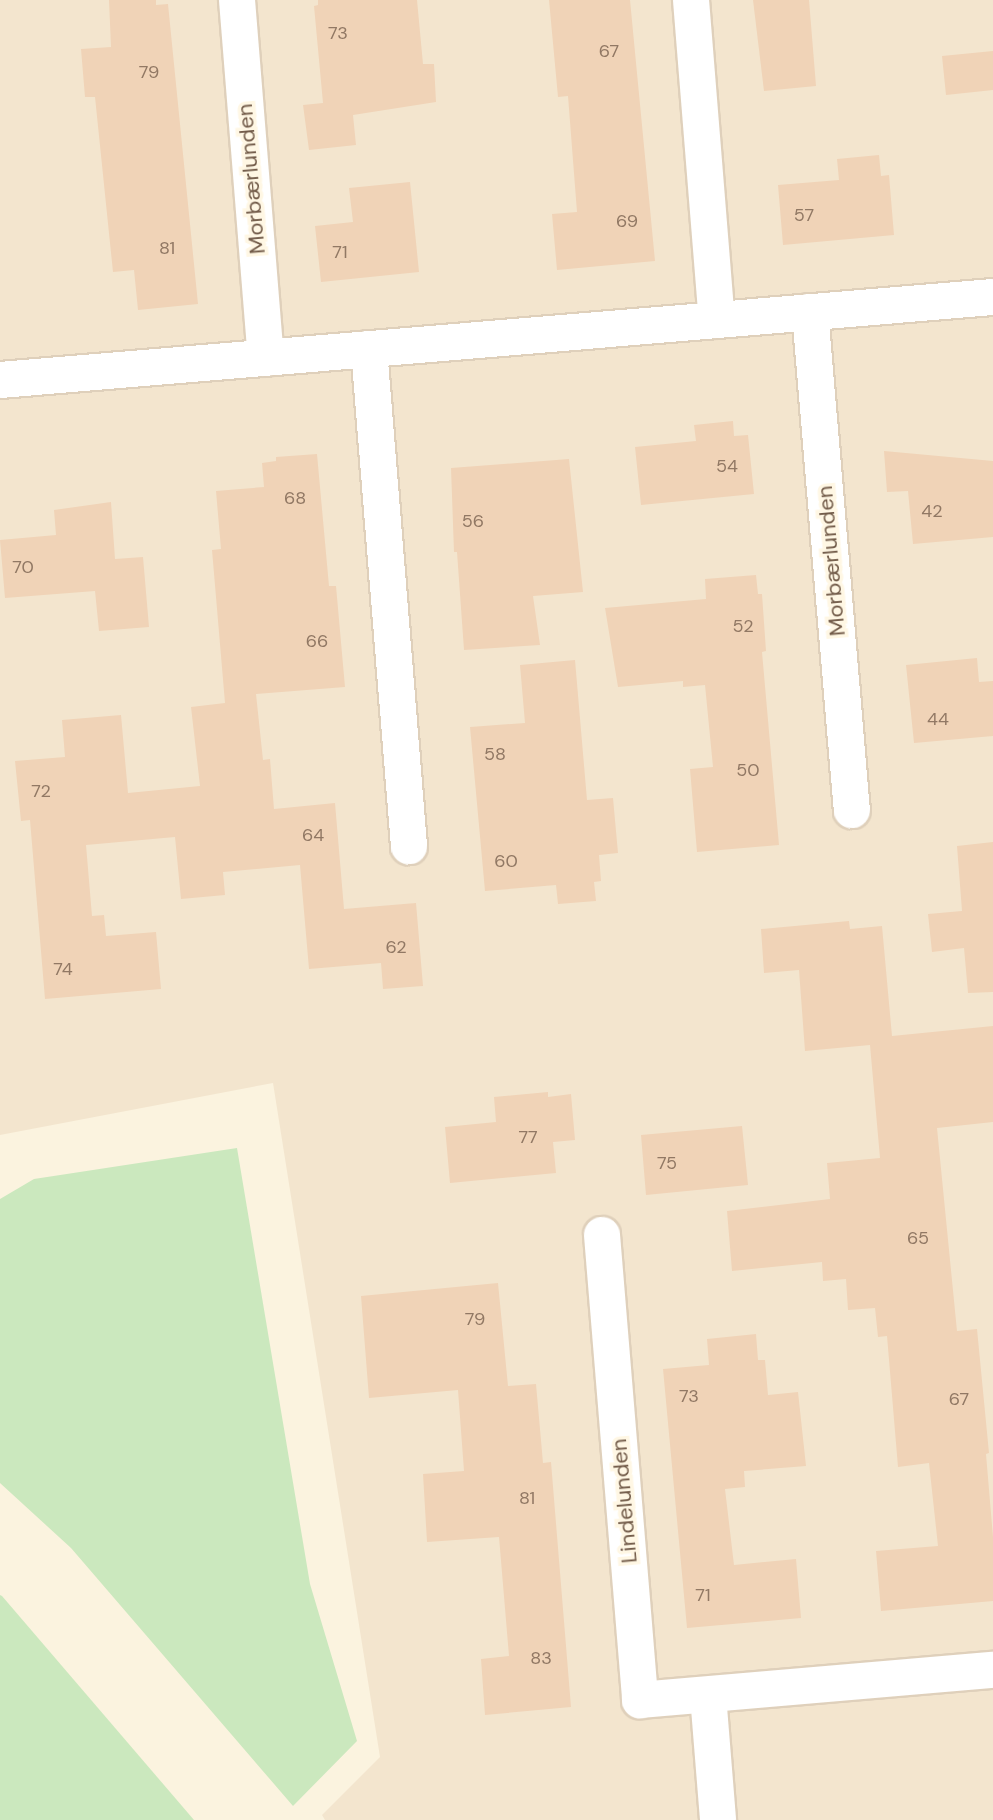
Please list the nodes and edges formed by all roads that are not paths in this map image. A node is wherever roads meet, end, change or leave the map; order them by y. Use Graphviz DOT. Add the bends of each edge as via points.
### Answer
graph roads {
  1 [pos="237,0"];
  2 [pos="691,0"];
  3 [pos="993,297"];
  4 [pos="810,312"];
  5 [pos="717,320"];
  6 [pos="369,349"];
  7 [pos="266,358"];
  8 [pos="0,380"];
  9 [pos="852,810"];
  10 [pos="409,846"];
  11 [pos="602,1235"];
  12 [pos="993,1670"];
  13 [pos="708,1695"];
  14 [pos="718,1820"];
  1 -- 7 [label="street, Morbærlunden"];
  2 -- 5 [label="street"];
  3 -- 4 [label="street"];
  4 -- 5 [label="street"];
  4 -- 9 [label="street, Morbærlunden"];
  5 -- 6 [label="street"];
  6 -- 7 [label="street"];
  6 -- 10 [label="street"];
  7 -- 8 [label="street"];
  11 -- 13 [label="street, Lindelunden" via="640,1700"];
  12 -- 13 [label="street, Lindelunden"];
  13 -- 14 [label="street"];
}
